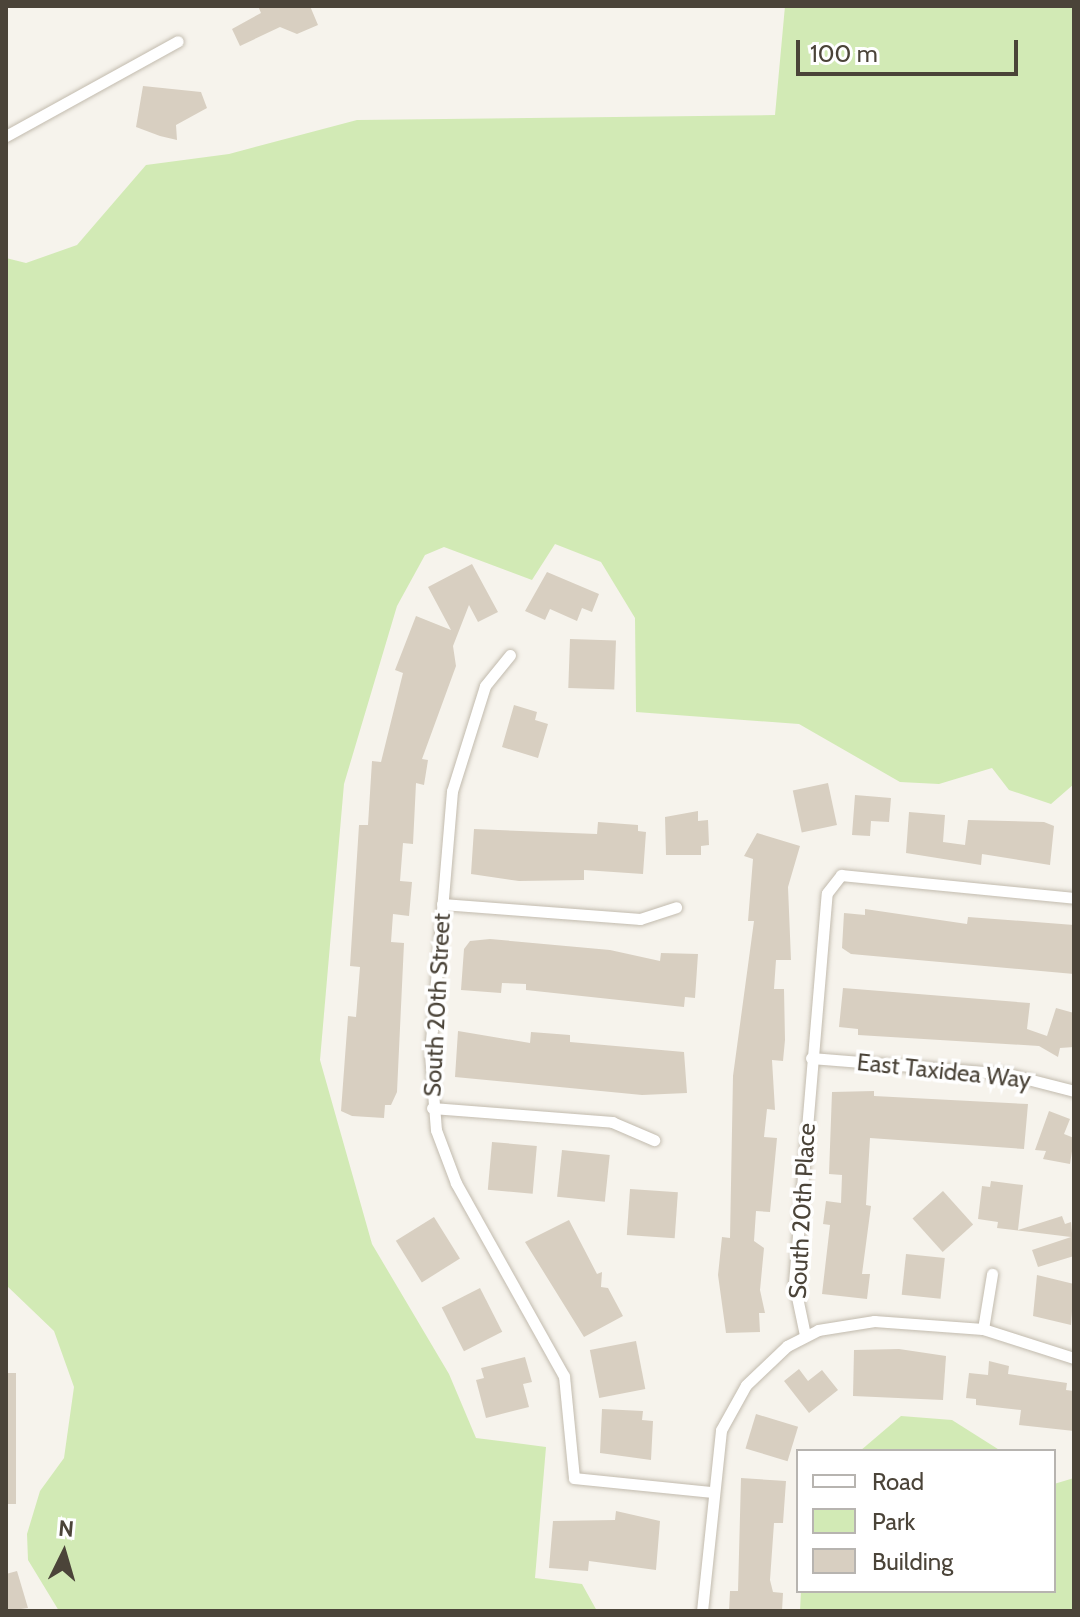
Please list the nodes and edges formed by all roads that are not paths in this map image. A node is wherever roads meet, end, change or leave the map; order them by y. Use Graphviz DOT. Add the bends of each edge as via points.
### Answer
graph roads {
  1 [pos="178,41"];
  2 [pos="6,136"];
  3 [pos="510,655"];
  4 [pos="1074,898"];
  5 [pos="442,904"];
  6 [pos="676,907"];
  7 [pos="811,1058"];
  8 [pos="1074,1091"];
  9 [pos="432,1108"];
  10 [pos="654,1140"];
  11 [pos="992,1274"];
  12 [pos="983,1329"];
  13 [pos="805,1335"];
  14 [pos="1074,1358"];
  15 [pos="712,1492"];
  16 [pos="702,1611"];
  1 -- 2 [label="street"];
  3 -- 5 [label="street, South 20th Street" via="485,686 458,767"];
  4 -- 7 [label="street, South 20th Place" via="841,875 824,909"];
  5 -- 6 [label="street" via="640,919"];
  5 -- 9 [label="street, South 20th Street"];
  7 -- 8 [label="street, East Taxidea Way" via="1008,1074"];
  7 -- 13 [label="street, South 20th Place" via="794,1291"];
  9 -- 10 [label="street" via="612,1122"];
  9 -- 15 [label="street, South 20th Street" via="456,1183 564,1376 574,1478"];
  11 -- 12 [label="street"];
  12 -- 13 [label="street" via="866,1321"];
  12 -- 14 [label="street"];
  13 -- 15 [label="street, South 20th Place" via="770,1359 736,1399 721,1430"];
  15 -- 16 [label="street, South 20th Place"];
}
